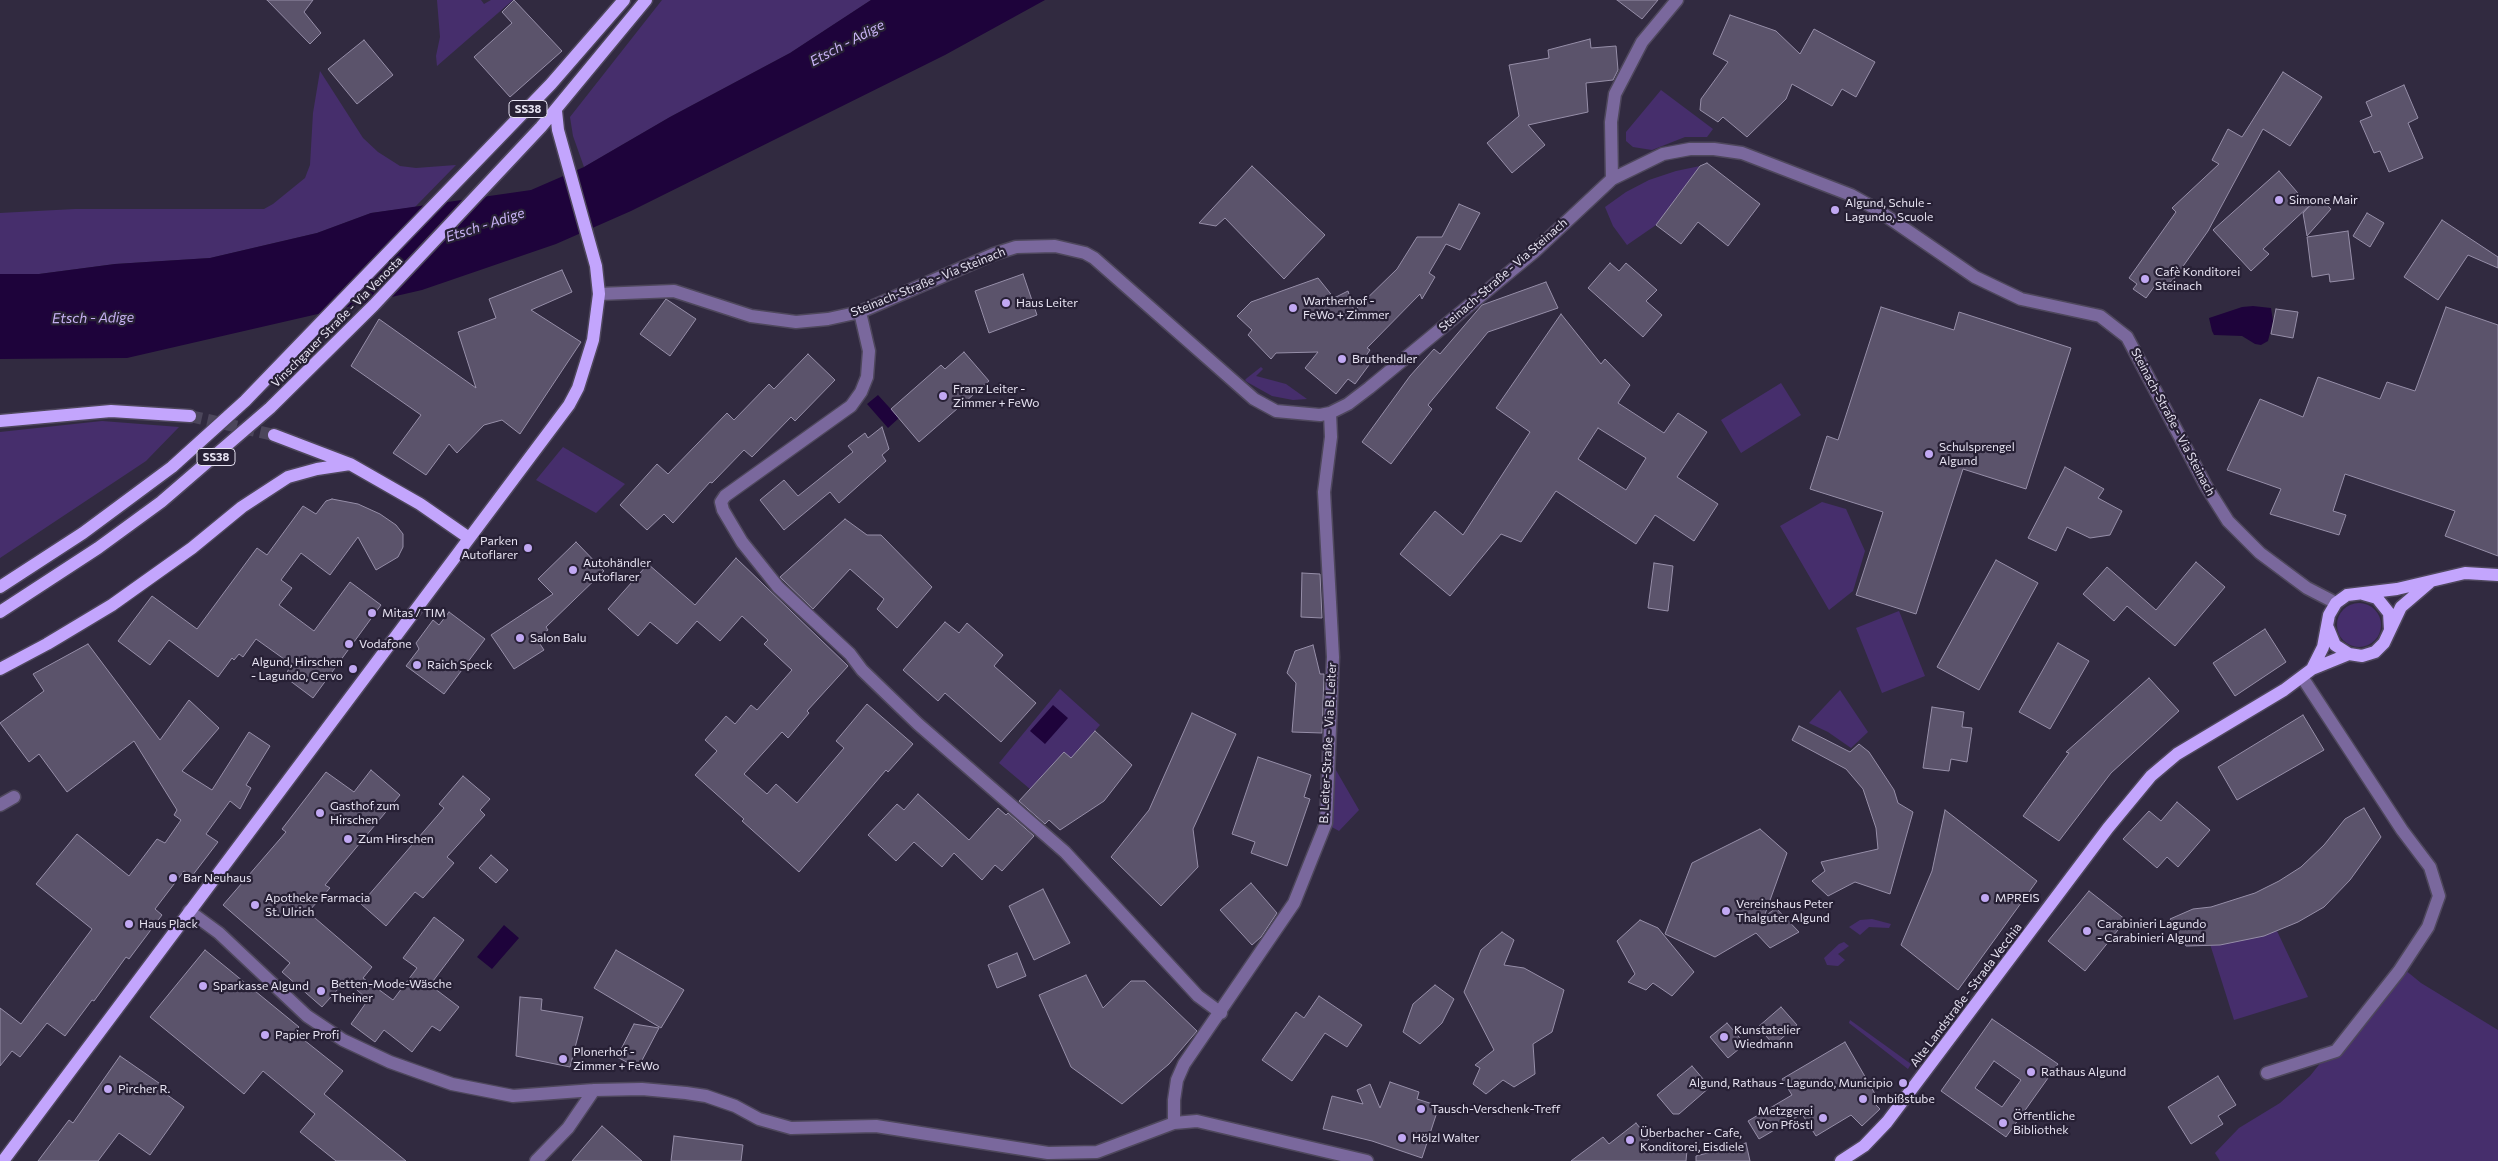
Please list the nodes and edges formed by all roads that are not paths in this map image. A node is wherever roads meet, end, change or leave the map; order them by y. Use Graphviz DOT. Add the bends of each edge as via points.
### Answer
graph roads {
  1 [pos="624,0"];
  2 [pos="646,0"];
  3 [pos="1676,0"];
  4 [pos="556,111"];
  5 [pos="1612,179"];
  6 [pos="600,294"];
  7 [pos="860,312"];
  8 [pos="1330,413"];
  9 [pos="190,416"];
  10 [pos="0,421"];
  11 [pos="274,435"];
  12 [pos="350,464"];
  13 [pos="470,538"];
  14 [pos="2498,575"];
  15 [pos="2431,582"];
  16 [pos="0,587"];
  17 [pos="2362,593"];
  18 [pos="2336,603"];
  19 [pos="0,612"];
  20 [pos="2328,628"];
  21 [pos="2390,630"];
  22 [pos="2349,654"];
  23 [pos="0,669"];
  24 [pos="2307,673"];
  25 [pos="14,797"];
  26 [pos="0,804"];
  27 [pos="189,911"];
  28 [pos="1221,1013"];
  29 [pos="2267,1073"];
  30 [pos="594,1090"];
  31 [pos="1174,1123"];
  32 [pos="3,1161"];
  33 [pos="536,1161"];
  34 [pos="1367,1161"];
  35 [pos="1841,1161"];
  1 -- 16 [label="main road, Vinschgauer Straße - Via Venosta / SS38" via="569,65 486,153 245,401 172,467 83,533"];
  2 -- 4 [label="main road, Vinschgauer Straße - Via Venosta / SS38"];
  3 -- 5 [label="street" via="1642,42 1615,94 1611,122"];
  4 -- 6 [label="main road" via="558,130 596,266"];
  4 -- 19 [label="main road, Vinschgauer Straße - Via Venosta / SS38" via="325,355 270,408 161,502 90,554"];
  5 -- 8 [label="street, Steinach-Straße - Via Steinach" via="1527,258 1362,394"];
  5 -- 18 [label="street, Steinach-Straße - Via Steinach" via="1672,152 1714,149 1742,153 1850,195 1976,277 2021,299 2100,316 2127,337 2228,521 2260,553 2307,588"];
  6 -- 7 [label="street, Steinach-Straße - Via Steinach" via="674,291 751,316 796,322"];
  6 -- 13 [label="main road" via="594,340 569,405"];
  7 -- 8 [label="street, Steinach-Straße - Via Steinach" via="1016,247 1046,245 1071,249 1094,258 1254,399 1276,411"];
  7 -- 28 [label="street" via="869,351 867,377 861,392 851,406 726,496 721,502 723,510 742,542 778,587 918,724 1065,852 1198,996"];
  8 -- 28 [label="street, B. Leiter-Straße - Via B. Leiter" via="1331,437 1324,492 1334,657 1326,823 1294,903"];
  9 -- 10 [label="main road" via="111,412"];
  11 -- 12 [label="main road"];
  12 -- 13 [label="main road" via="420,504"];
  12 -- 23 [label="main road" via="288,477 242,507 192,548 112,605"];
  13 -- 27 [label="main road"];
  14 -- 15 [label="main road, Alte Landstraße - Strada Vecchia" via="2465,573"];
  15 -- 17 [label="main road, Alte Landstraße - Strada Vecchia"];
  15 -- 21 [label="main road, Alte Landstraße - Strada Vecchia" via="2401,607"];
  17 -- 18 [label="main road, Alte Landstraße - Strada Vecchia" via="2347,595"];
  17 -- 21 [label="main road" via="2377,598 2388,613"];
  18 -- 20 [label="main road, Alte Landstraße - Strada Vecchia" via="2329,616"];
  20 -- 22 [label="main road" via="2335,645"];
  20 -- 24 [label="main road, Alte Landstraße - Strada Vecchia" via="2323,648"];
  21 -- 22 [label="main road, Alte Landstraße - Strada Vecchia" via="2384,643 2374,652 2362,656"];
  22 -- 24 [label="main road, Alte Landstraße - Strada Vecchia"];
  24 -- 29 [label="street" via="2407,837 2430,867 2439,896 2428,927 2336,1051"];
  24 -- 35 [label="main road, Alte Landstraße - Strada Vecchia" via="2245,715 2177,754 2138,789 1914,1089 1864,1146"];
  25 -- 26 [label="street"];
  27 -- 30 [label="street" via="219,933 307,1016 343,1040 390,1062 452,1084 513,1096"];
  27 -- 32 [label="main road"];
  28 -- 31 [label="street, B. Leiter-Straße - Via B. Leiter" via="1184,1064 1177,1080"];
  30 -- 31 [label="street" via="642,1089 706,1096 759,1119 791,1128 876,1126 1048,1153 1097,1152"];
  30 -- 33 [label="street" via="568,1128"];
  31 -- 34 [label="street" via="1198,1121"];
}
